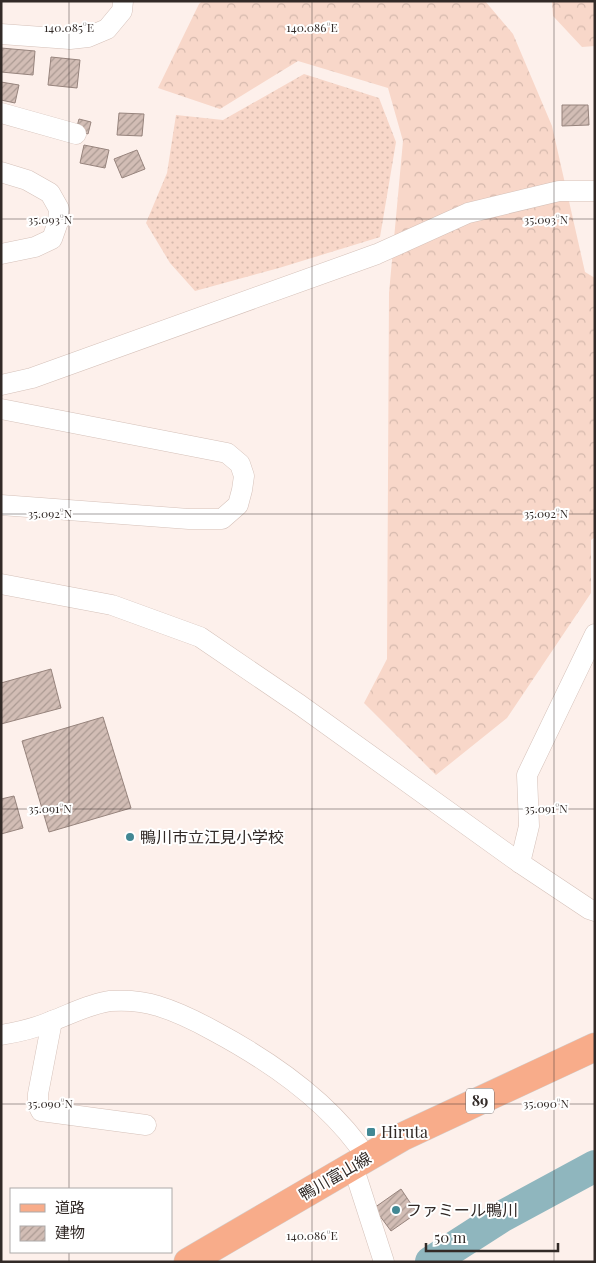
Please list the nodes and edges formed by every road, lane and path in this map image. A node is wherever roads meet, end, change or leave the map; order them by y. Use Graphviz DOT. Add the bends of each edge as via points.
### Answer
graph roads {
  1 [pos="124,1"];
  2 [pos="1,34"];
  3 [pos="1,113"];
  4 [pos="76,134"];
  5 [pos="1,172"];
  6 [pos="595,191"];
  7 [pos="1,254"];
  8 [pos="1,384"];
  9 [pos="1,409"];
  10 [pos="1,505"];
  11 [pos="1,584"];
  12 [pos="594,638"];
  13 [pos="520,863"];
  14 [pos="595,911"];
  15 [pos="52,1021"];
  16 [pos="1,1035"];
  17 [pos="595,1047"];
  18 [pos="146,1125"];
  19 [pos="360,1162"];
  20 [pos="188,1262"];
  21 [pos="384,1262"];
  1 -- 2 [label="street" via="122,11 107,29 88,37 70,40"];
  3 -- 4 [label="street"];
  5 -- 7 [label="street" via="27,180 50,193 59,208 52,239 35,247"];
  6 -- 8 [label="street" via="559,191 468,213 377,254 32,378"];
  9 -- 10 [label="street" via="226,453 240,464 244,476 238,505 222,518 189,519"];
  11 -- 13 [label="street" via="112,605 200,637"];
  12 -- 13 [label="street" via="527,775 529,826"];
  13 -- 14 [label="street"];
  15 -- 16 [label="street"];
  15 -- 18 [label="street" via="38,1094 41,1110"];
  15 -- 19 [label="street" via="110,1001 140,1001 172,1011 229,1039 300,1087 353,1137"];
  17 -- 19 [label="main road, 鴨川富山線 / 89" via="404,1136"];
  19 -- 20 [label="main road, 鴨川富山線 / 89"];
  19 -- 21 [label="street"];
}
